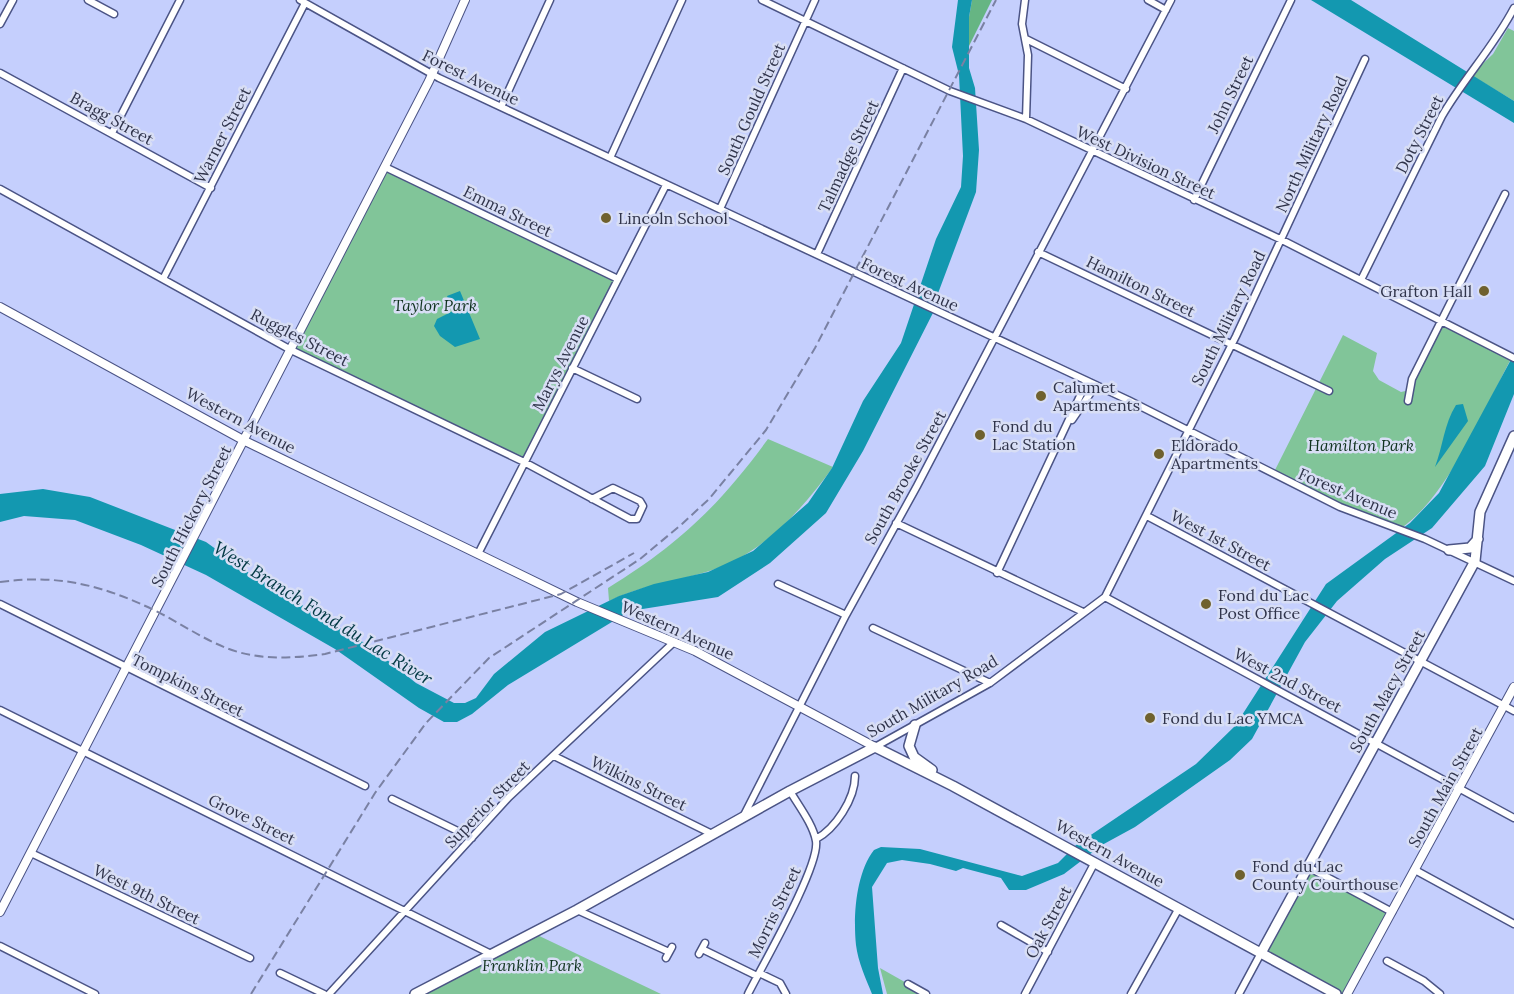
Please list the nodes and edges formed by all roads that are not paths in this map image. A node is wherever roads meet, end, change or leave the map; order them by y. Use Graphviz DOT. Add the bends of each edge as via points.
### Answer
graph roads {
  1 [pos="13,0"];
  2 [pos="88,0"];
  3 [pos="180,0"];
  4 [pos="316,0"];
  5 [pos="465,0"];
  6 [pos="550,0"];
  7 [pos="682,0"];
  8 [pos="762,0"];
  9 [pos="815,0"];
  10 [pos="1025,0"];
  11 [pos="1148,0"];
  12 [pos="1172,0"];
  13 [pos="1291,0"];
  14 [pos="303,2"];
  15 [pos="313,7"];
  16 [pos="1514,9"];
  17 [pos="1166,10"];
  18 [pos="114,14"];
  19 [pos="806,20"];
  20 [pos="0,24"];
  21 [pos="1026,39"];
  22 [pos="1365,59"];
  23 [pos="903,68"];
  24 [pos="0,73"];
  25 [pos="433,75"];
  26 [pos="1126,89"];
  27 [pos="501,107"];
  28 [pos="1026,119"];
  29 [pos="112,133"];
  30 [pos="1091,151"];
  31 [pos="610,158"];
  32 [pos="385,167"];
  33 [pos="666,185"];
  34 [pos="210,188"];
  35 [pos="0,189"];
  36 [pos="1505,194"];
  37 [pos="1194,200"];
  38 [pos="720,209"];
  39 [pos="1282,240"];
  40 [pos="1038,252"];
  41 [pos="817,254"];
  42 [pos="164,279"];
  43 [pos="618,279"];
  44 [pos="1361,280"];
  45 [pos="0,307"];
  46 [pos="1442,320"];
  47 [pos="994,338"];
  48 [pos="1232,345"];
  49 [pos="291,350"];
  50 [pos="1512,357"];
  51 [pos="572,368"];
  52 [pos="1087,381"];
  53 [pos="1096,385"];
  54 [pos="1329,391"];
  55 [pos="637,399"];
  56 [pos="1408,401"];
  57 [pos="1069,423"];
  58 [pos="1189,430"];
  59 [pos="1514,436"];
  60 [pos="245,441"];
  61 [pos="524,462"];
  62 [pos="592,499"];
  63 [pos="1147,516"];
  64 [pos="896,523"];
  65 [pos="1479,537"];
  66 [pos="1449,550"];
  67 [pos="478,554"];
  68 [pos="1475,561"];
  69 [pos="997,573"];
  70 [pos="1514,581"];
  71 [pos="778,584"];
  72 [pos="1105,597"];
  73 [pos="0,604"];
  74 [pos="1083,612"];
  75 [pos="846,615"];
  76 [pos="873,628"];
  77 [pos="674,642"];
  78 [pos="1421,660"];
  79 [pos="127,670"];
  80 [pos="990,683"];
  81 [pos="1514,687"];
  82 [pos="1504,705"];
  83 [pos="799,706"];
  84 [pos="0,710"];
  85 [pos="1514,711"];
  86 [pos="915,725"];
  87 [pos="1376,742"];
  88 [pos="875,747"];
  89 [pos="85,752"];
  90 [pos="554,756"];
  91 [pos="855,776"];
  92 [pos="365,786"];
  93 [pos="953,786"];
  94 [pos="1459,788"];
  95 [pos="790,790"];
  96 [pos="392,799"];
  97 [pos="743,817"];
  98 [pos="1514,818"];
  99 [pos="712,834"];
  100 [pos="472,838"];
  101 [pos="816,839"];
  102 [pos="32,853"];
  103 [pos="1092,860"];
  104 [pos="1308,867"];
  105 [pos="1415,870"];
  106 [pos="1179,908"];
  107 [pos="406,910"];
  108 [pos="577,910"];
  109 [pos="0,912"];
  110 [pos="1392,912"];
  111 [pos="1514,924"];
  112 [pos="1001,925"];
  113 [pos="0,946"];
  114 [pos="702,949"];
  115 [pos="669,952"];
  116 [pos="1048,952"];
  117 [pos="1261,953"];
  118 [pos="491,954"];
  119 [pos="250,958"];
  120 [pos="1387,961"];
  121 [pos="280,973"];
  122 [pos="758,974"];
  123 [pos="908,984"];
  124 [pos="96,994"];
  125 [pos="324,994"];
  126 [pos="329,994"];
  127 [pos="415,994"];
  128 [pos="748,994"];
  129 [pos="786,994"];
  130 [pos="926,994"];
  131 [pos="1025,994"];
  132 [pos="1131,994"];
  133 [pos="1239,994"];
  134 [pos="1336,994"];
  135 [pos="1347,994"];
  136 [pos="1440,994"];
  1 -- 20 [label="street"];
  2 -- 18 [label="street"];
  3 -- 29 [label="street"];
  4 -- 15 [label="street"];
  5 -- 25 [label="street, South Hickory Street"];
  6 -- 27 [label="street"];
  7 -- 31 [label="street"];
  8 -- 19 [label="street, West Division Street"];
  9 -- 19 [label="street, South Gould Street"];
  10 -- 21 [label="street" via="1022,24"];
  11 -- 17 [label="street"];
  12 -- 17 [label="street, South Brooke Street"];
  13 -- 37 [label="street, John Street"];
  14 -- 15 [label="street, Forest Avenue"];
  14 -- 34 [label="street, Warner Street"];
  15 -- 25 [label="street, Forest Avenue"];
  16 -- 44 [label="street, Doty Street" via="1489,52 1454,96"];
  17 -- 26 [label="street, South Brooke Street"];
  19 -- 23 [label="street, West Division Street"];
  19 -- 38 [label="street, South Gould Street"];
  21 -- 26 [label="street"];
  21 -- 28 [label="street"];
  22 -- 39 [label="street, North Military Road"];
  23 -- 28 [label="street, West Division Street" via="954,93"];
  23 -- 41 [label="street, Talmadge Street"];
  24 -- 29 [label="street, Bragg Street"];
  25 -- 27 [label="street, Forest Avenue"];
  25 -- 32 [label="street, South Hickory Street"];
  26 -- 30 [label="street, South Brooke Street"];
  27 -- 31 [label="street, Forest Avenue"];
  28 -- 30 [label="street, West Division Street"];
  29 -- 34 [label="street, Bragg Street"];
  30 -- 37 [label="street, West Division Street"];
  30 -- 40 [label="street, South Brooke Street"];
  31 -- 33 [label="street, Forest Avenue"];
  32 -- 43 [label="street, Emma Street"];
  32 -- 49 [label="street, South Hickory Street"];
  33 -- 38 [label="street, Forest Avenue"];
  33 -- 43 [label="street, Marys Avenue"];
  34 -- 42 [label="street, Warner Street"];
  35 -- 42 [label="street, Ruggles Street"];
  36 -- 46 [label="street"];
  37 -- 39 [label="street, West Division Street"];
  38 -- 41 [label="street, Forest Avenue"];
  39 -- 44 [label="street, West Division Street"];
  39 -- 48 [label="street, South Military Road"];
  40 -- 47 [label="street, South Brooke Street"];
  40 -- 48 [label="street, Hamilton Street"];
  41 -- 47 [label="street, Forest Avenue"];
  42 -- 49 [label="street, Ruggles Street"];
  43 -- 51 [label="street, Marys Avenue"];
  44 -- 46 [label="street, West Division Street"];
  45 -- 60 [label="street, Western Avenue"];
  46 -- 50 [label="street, West Division Street"];
  46 -- 56 [label="street" via="1412,379"];
  47 -- 52 [label="street, Forest Avenue"];
  47 -- 64 [label="street, South Brooke Street"];
  48 -- 54 [label="street, Hamilton Street"];
  48 -- 58 [label="street, South Military Road"];
  49 -- 60 [label="street, South Hickory Street"];
  49 -- 61 [label="street, Ruggles Street"];
  51 -- 55 [label="street"];
  51 -- 61 [label="street, Marys Avenue"];
  52 -- 53 [label="street, Forest Avenue"];
  52 -- 57 [label="street"];
  53 -- 57 [label="street"];
  53 -- 58 [label="street, Forest Avenue"];
  57 -- 69 [label="street"];
  58 -- 63 [label="street, South Military Road"];
  58 -- 66 [label="street, Forest Avenue" via="1340,507"];
  59 -- 65 [label="main road, South Macy Street" via="1480,512"];
  60 -- 67 [label="street, Western Avenue"];
  60 -- 79 [label="street, South Hickory Street"];
  61 -- 62 [label="street, Ruggles Street"];
  61 -- 67 [label="street, Marys Avenue"];
  62 -- 62 [label="street, Ruggles Street" via="634,520 643,506 613,488"];
  63 -- 72 [label="street, South Military Road"];
  63 -- 78 [label="street, West 1st Street"];
  64 -- 69 [label="street"];
  64 -- 75 [label="street, South Brooke Street"];
  65 -- 66 [label="main road" via="1472,547"];
  65 -- 68 [label="main road, South Macy Street"];
  66 -- 68 [label="street, Forest Avenue"];
  67 -- 77 [label="street, Western Avenue" via="586,606"];
  68 -- 70 [label="street, Forest Avenue"];
  68 -- 78 [label="main road, South Macy Street"];
  69 -- 74 [label="street"];
  71 -- 75 [label="street"];
  72 -- 74 [label="street, South Military Road"];
  72 -- 87 [label="street, West 2nd Street"];
  73 -- 79 [label="street, Tompkins Street"];
  74 -- 80 [label="street, South Military Road"];
  75 -- 83 [label="street, South Brooke Street"];
  76 -- 80 [label="street"];
  77 -- 83 [label="street, Western Avenue"];
  77 -- 90 [label="street, Superior Street"];
  78 -- 82 [label="street, West 1st Street"];
  78 -- 87 [label="main road, South Macy Street"];
  79 -- 89 [label="street, South Hickory Street"];
  79 -- 92 [label="street, Tompkins Street"];
  80 -- 86 [label="street, South Military Road"];
  81 -- 82 [label="street, South Main Street"];
  82 -- 85 [label="street, West 1st Street"];
  82 -- 94 [label="street, South Main Street"];
  83 -- 88 [label="street, Western Avenue"];
  83 -- 97 [label="street, South Brooke Street"];
  84 -- 89 [label="street, Grove Street"];
  86 -- 88 [label="street, South Military Road"];
  86 -- 93 [label="main road" via="908,741 910,751"];
  87 -- 94 [label="street, West 2nd Street"];
  87 -- 104 [label="main road, South Macy Street"];
  88 -- 93 [label="main road, Western Avenue"];
  88 -- 95 [label="main road, South Military Road"];
  89 -- 102 [label="street, South Hickory Street"];
  89 -- 107 [label="street, Grove Street"];
  90 -- 99 [label="street, Wilkins Street"];
  90 -- 100 [label="street, Superior Street"];
  91 -- 101 [label="street" via="855,785 833,827"];
  93 -- 103 [label="main road, Western Avenue"];
  94 -- 98 [label="street, West 2nd Street"];
  94 -- 105 [label="street, South Main Street"];
  95 -- 97 [label="main road, South Military Road"];
  95 -- 101 [label="street"];
  96 -- 100 [label="street"];
  97 -- 99 [label="main road, South Military Road"];
  99 -- 108 [label="main road, South Military Road"];
  100 -- 107 [label="street, Superior Street"];
  101 -- 122 [label="street, Morris Street" via="810,867"];
  102 -- 109 [label="street, South Hickory Street"];
  102 -- 119 [label="street, West 9th Street"];
  103 -- 106 [label="main road, Western Avenue"];
  103 -- 116 [label="street, Oak Street"];
  104 -- 110 [label="street"];
  104 -- 117 [label="main road, South Macy Street"];
  105 -- 110 [label="street, South Main Street"];
  105 -- 111 [label="street"];
  106 -- 117 [label="main road, Western Avenue"];
  106 -- 132 [label="street"];
  107 -- 118 [label="street, Grove Street"];
  107 -- 126 [label="street, Superior Street"];
  108 -- 115 [label="street"];
  108 -- 118 [label="main road, South Military Road"];
  110 -- 135 [label="street, South Main Street"];
  112 -- 116 [label="street"];
  113 -- 124 [label="street"];
  114 -- 122 [label="street"];
  116 -- 131 [label="street, Oak Street"];
  117 -- 133 [label="street"];
  117 -- 134 [label="main road, Western Avenue"];
  118 -- 127 [label="main road, South Military Road"];
  120 -- 136 [label="street"];
  121 -- 125 [label="street"];
  122 -- 128 [label="street, Morris Street"];
  122 -- 129 [label="street" via="780,983"];
  123 -- 130 [label="street"];
}
